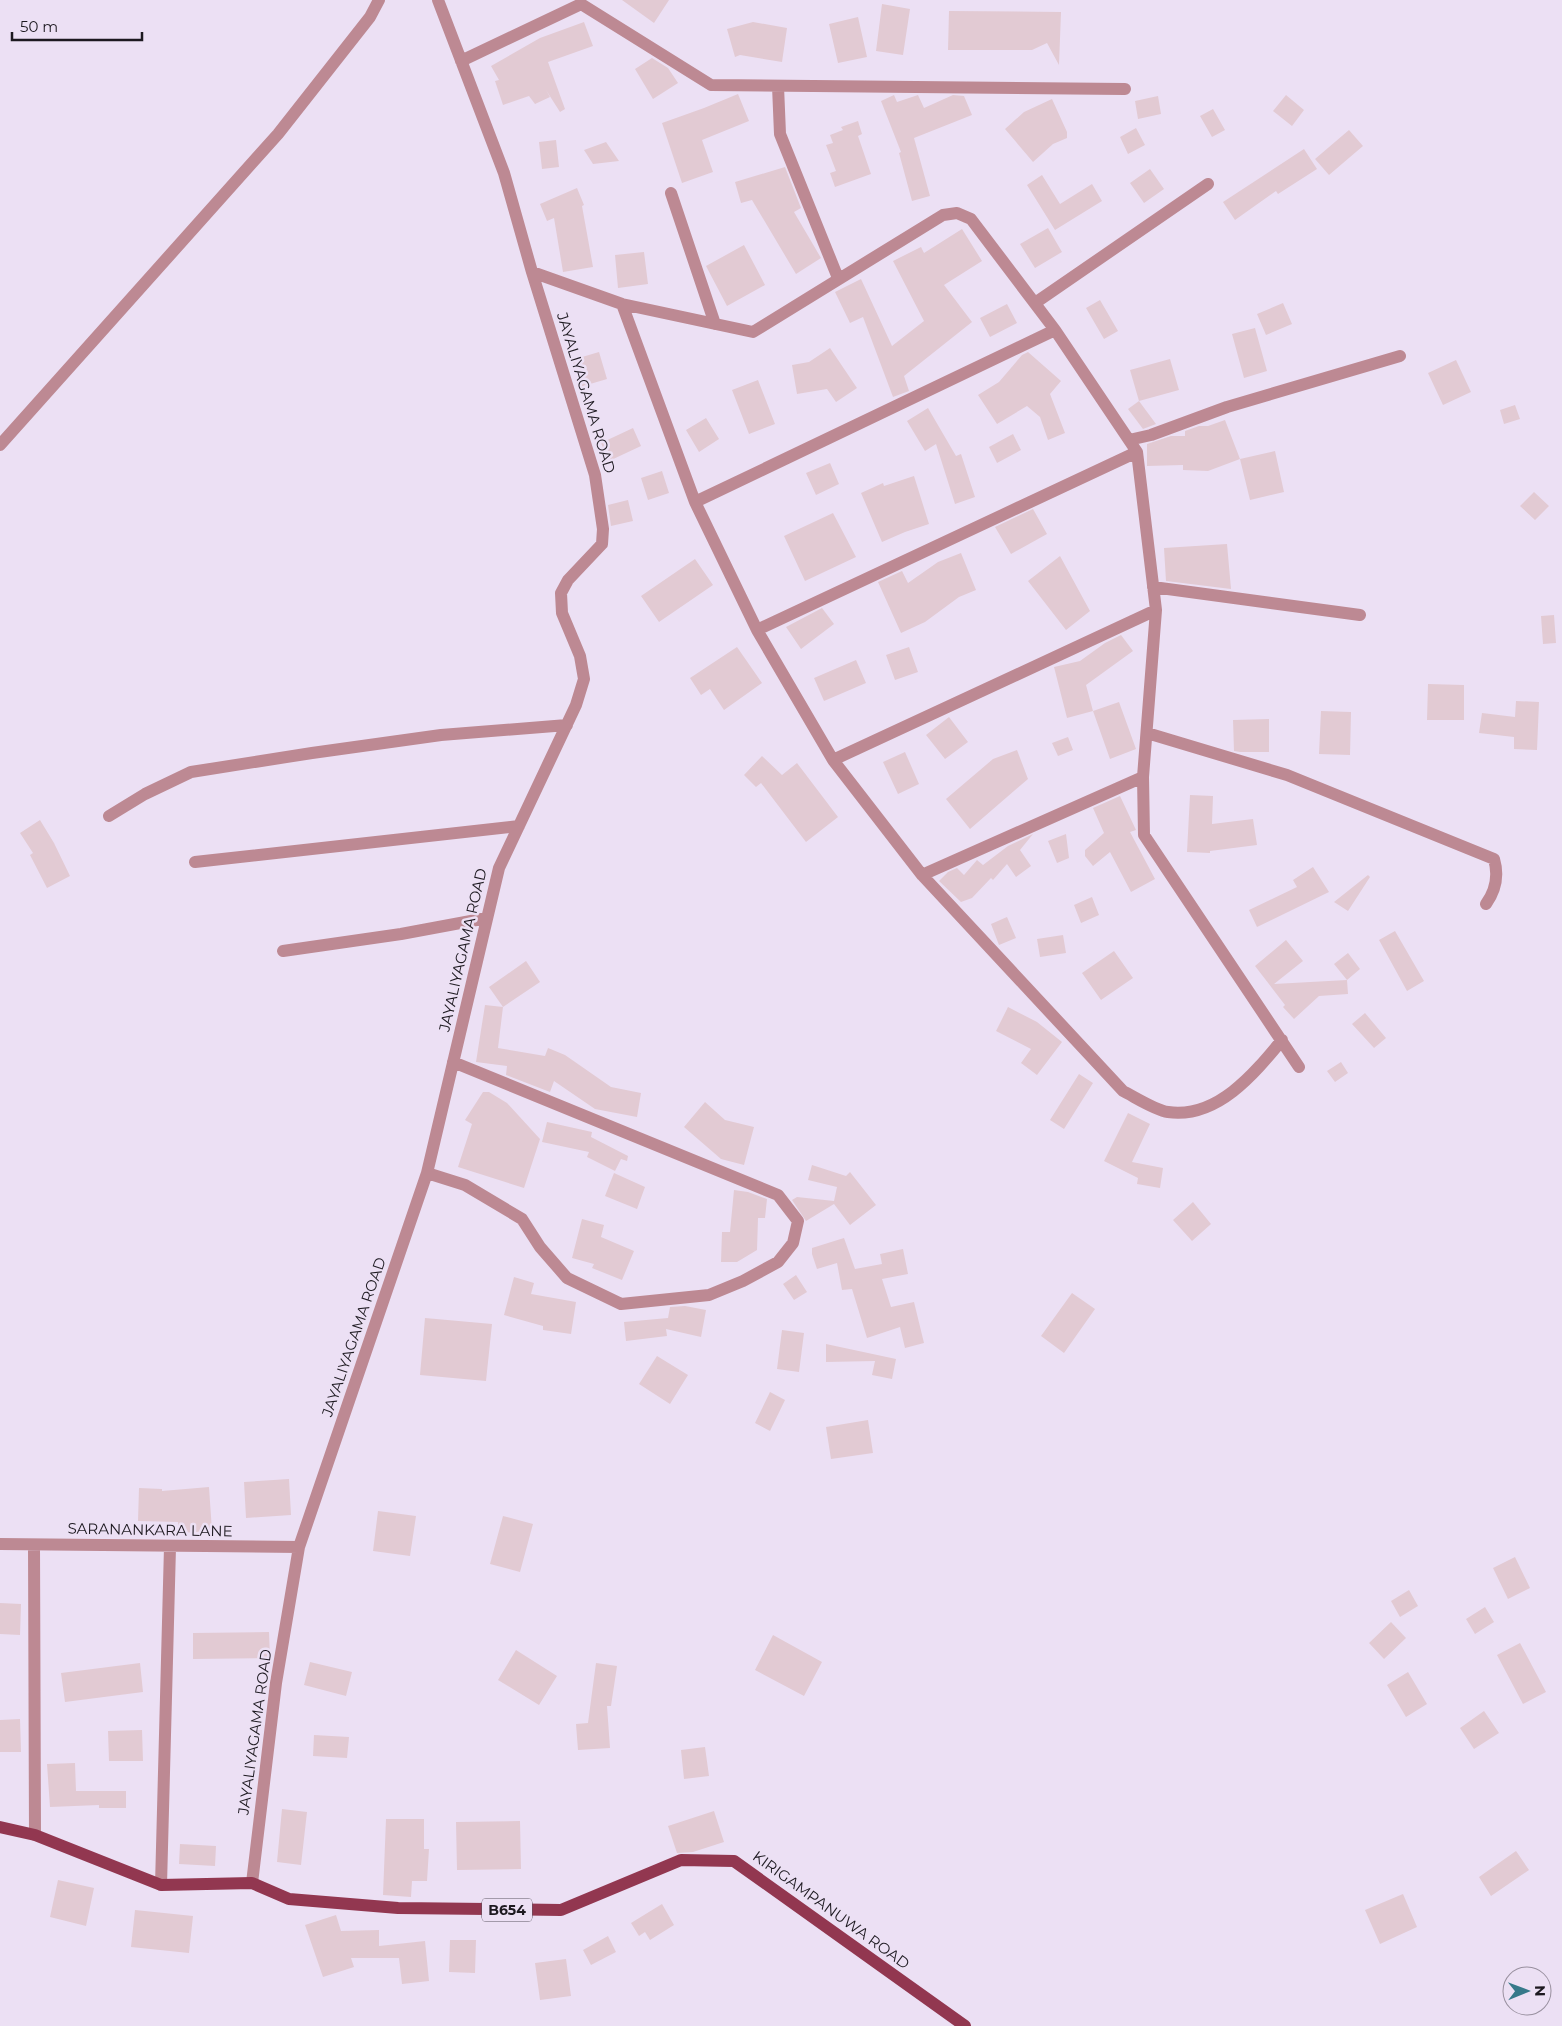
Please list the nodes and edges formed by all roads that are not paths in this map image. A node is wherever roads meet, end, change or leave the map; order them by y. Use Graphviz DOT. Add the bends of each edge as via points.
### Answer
graph roads {
  1 [pos="379,0"];
  2 [pos="438,0"];
  3 [pos="461,61"];
  4 [pos="778,86"];
  5 [pos="1126,88"];
  6 [pos="1208,184"];
  7 [pos="670,194"];
  8 [pos="532,272"];
  9 [pos="838,278"];
  10 [pos="1035,303"];
  11 [pos="622,304"];
  12 [pos="715,324"];
  13 [pos="1055,330"];
  14 [pos="1400,356"];
  15 [pos="1129,440"];
  16 [pos="0,444"];
  17 [pos="1137,452"];
  18 [pos="695,502"];
  19 [pos="1153,587"];
  20 [pos="1156,610"];
  21 [pos="1360,615"];
  22 [pos="757,630"];
  23 [pos="567,725"];
  24 [pos="1147,733"];
  25 [pos="833,760"];
  26 [pos="1143,778"];
  27 [pos="109,816"];
  28 [pos="519,826"];
  29 [pos="195,862"];
  30 [pos="922,875"];
  31 [pos="1486,904"];
  32 [pos="487,918"];
  33 [pos="283,951"];
  34 [pos="1282,1040"];
  35 [pos="453,1062"];
  36 [pos="1299,1067"];
  37 [pos="427,1173"];
  38 [pos="0,1544"];
  39 [pos="34,1545"];
  40 [pos="170,1546"];
  41 [pos="300,1547"];
  42 [pos="0,1827"];
  43 [pos="35,1835"];
  44 [pos="252,1882"];
  45 [pos="161,1885"];
  46 [pos="965,2026"];
  1 -- 16 [label="street" via="370,18 278,134"];
  2 -- 3 [label="street, JAYALIYAGAMA ROAD"];
  3 -- 4 [label="street" via="582,4 710,85"];
  3 -- 8 [label="street, JAYALIYAGAMA ROAD" via="504,173"];
  4 -- 5 [label="street"];
  4 -- 9 [label="street" via="780,134"];
  6 -- 10 [label="street"];
  7 -- 12 [label="street"];
  8 -- 11 [label="street"];
  8 -- 23 [label="street, JAYALIYAGAMA ROAD" via="596,475 603,529 602,544 561,592 562,613 580,656 584,679"];
  9 -- 10 [label="street" via="943,215 957,213 971,219"];
  9 -- 12 [label="street" via="753,332"];
  10 -- 13 [label="street"];
  11 -- 12 [label="street"];
  11 -- 18 [label="street"];
  13 -- 15 [label="street"];
  13 -- 18 [label="street"];
  14 -- 15 [label="street" via="1227,407 1152,435"];
  15 -- 17 [label="street"];
  17 -- 19 [label="street"];
  17 -- 22 [label="street"];
  18 -- 22 [label="street"];
  19 -- 20 [label="street"];
  19 -- 21 [label="street"];
  20 -- 24 [label="street"];
  20 -- 25 [label="street"];
  22 -- 25 [label="street"];
  23 -- 27 [label="street" via="441,736 191,772"];
  23 -- 28 [label="street, JAYALIYAGAMA ROAD"];
  24 -- 26 [label="street"];
  24 -- 31 [label="street" via="1287,775 1494,859 1498,871 1494,893"];
  25 -- 30 [label="street"];
  26 -- 30 [label="street"];
  26 -- 34 [label="street" via="1144,836"];
  28 -- 29 [label="street"];
  28 -- 32 [label="street, JAYALIYAGAMA ROAD" via="499,868"];
  30 -- 34 [label="street" via="1123,1091 1165,1112 1182,1113 1212,1105 1251,1076"];
  32 -- 33 [label="street"];
  32 -- 35 [label="street, JAYALIYAGAMA ROAD"];
  34 -- 36 [label="street"];
  35 -- 37 [label="street, JAYALIYAGAMA ROAD"];
  35 -- 37 [label="street" via="778,1195 798,1221 793,1243 778,1262 709,1295 622,1304 567,1278 522,1220 465,1185"];
  37 -- 41 [label="street, JAYALIYAGAMA ROAD"];
  38 -- 39 [label="street, SARANANKARA LANE"];
  39 -- 40 [label="street, SARANANKARA LANE"];
  39 -- 43 [label="street"];
  40 -- 41 [label="street, SARANANKARA LANE"];
  40 -- 45 [label="street"];
  41 -- 44 [label="street, JAYALIYAGAMA ROAD" via="276,1683"];
  42 -- 43 [label="main road, KIRIGAMPANUWA ROAD / B654"];
  43 -- 45 [label="main road, KIRIGAMPANUWA ROAD / B654"];
  44 -- 45 [label="main road, KIRIGAMPANUWA ROAD / B654"];
  44 -- 46 [label="main road, KIRIGAMPANUWA ROAD / B654" via="289,1899 398,1908 561,1910 681,1860 734,1861"];
}
